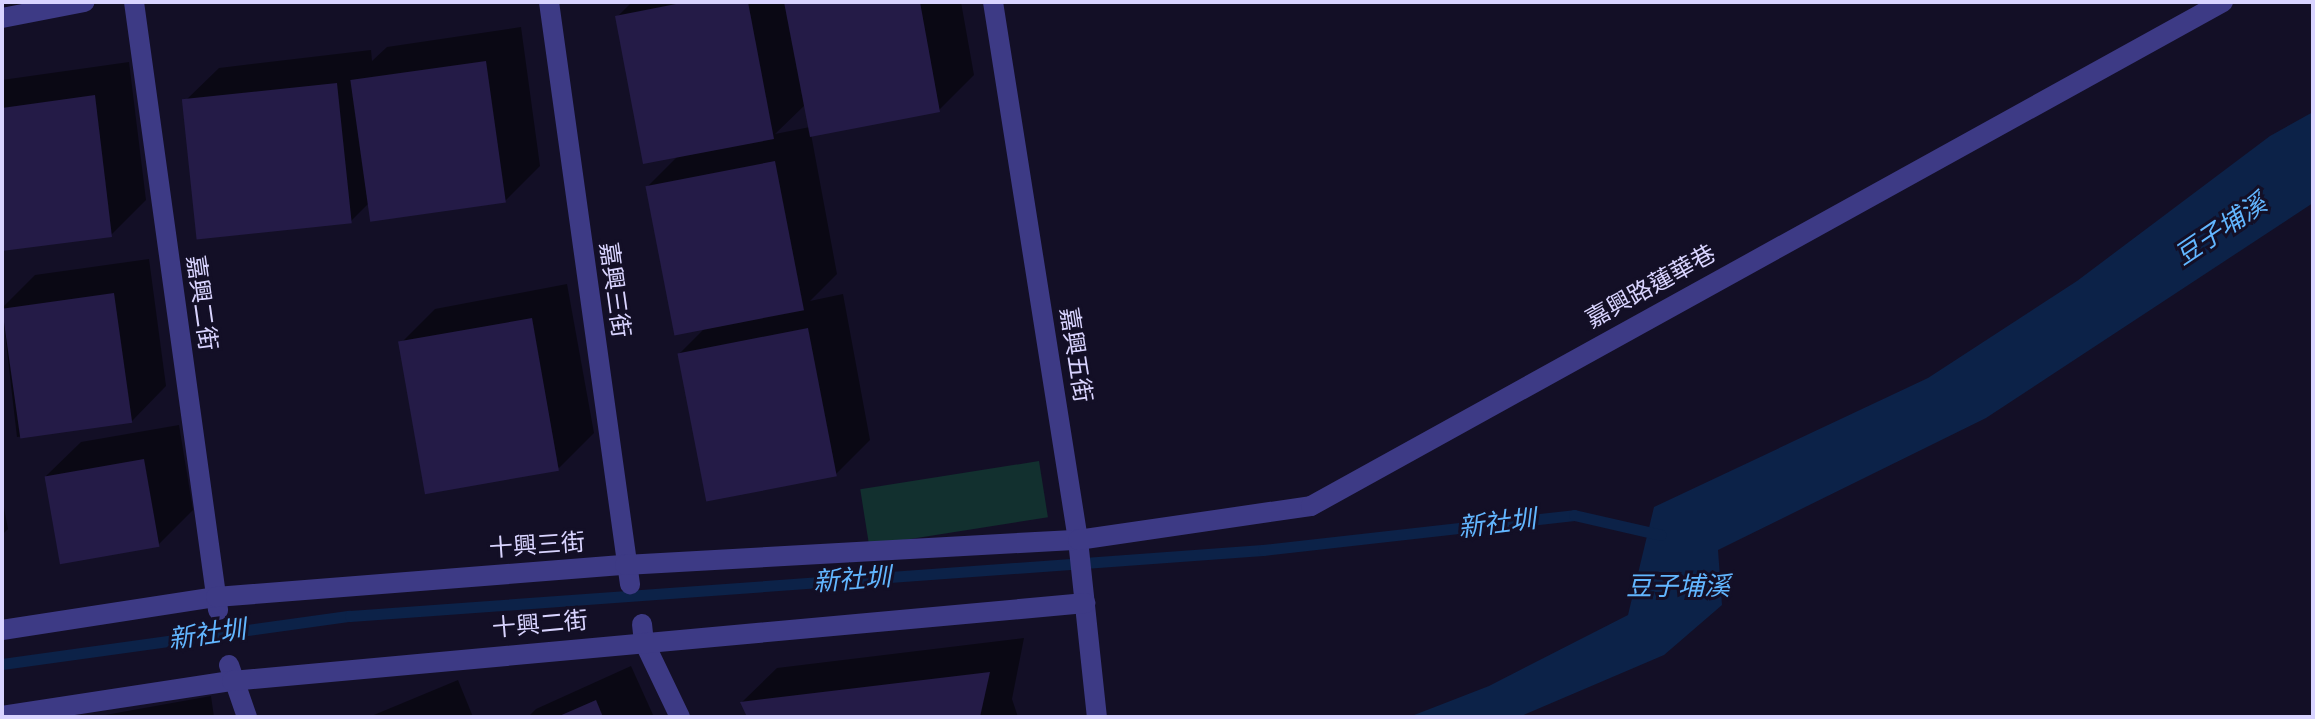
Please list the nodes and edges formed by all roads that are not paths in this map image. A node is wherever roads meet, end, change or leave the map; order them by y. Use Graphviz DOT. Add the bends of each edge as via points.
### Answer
graph roads {
  1 [pos="84,2"];
  2 [pos="134,2"];
  3 [pos="549,2"];
  4 [pos="993,2"];
  5 [pos="2223,2"];
  6 [pos="2189,9"];
  7 [pos="2,18"];
  8 [pos="1078,544"];
  9 [pos="628,575"];
  10 [pos="1084,597"];
  11 [pos="217,604"];
  12 [pos="2,630"];
  13 [pos="643,633"];
  14 [pos="230,673"];
  15 [pos="2,716"];
  16 [pos="247,717"];
  17 [pos="680,717"];
  18 [pos="1097,717"];
  1 -- 7 [label="street"];
  2 -- 11 [label="street, 嘉興二街"];
  3 -- 9 [label="street, 嘉興三街"];
  4 -- 8 [label="street, 嘉興五街"];
  5 -- 6 [label="street, 嘉興路蓮華巷"];
  6 -- 8 [label="street, 嘉興路蓮華巷" via="1311,506"];
  8 -- 9 [label="street, 十興三街"];
  8 -- 10 [label="street, 嘉興五街"];
  9 -- 11 [label="street, 十興三街"];
  10 -- 13 [label="street, 十興二街"];
  10 -- 18 [label="street, 嘉興五街"];
  11 -- 12 [label="street, 十興三街"];
  13 -- 14 [label="street, 十興二街"];
  13 -- 17 [label="street"];
  14 -- 15 [label="street, 十興二街"];
  14 -- 16 [label="street"];
}
